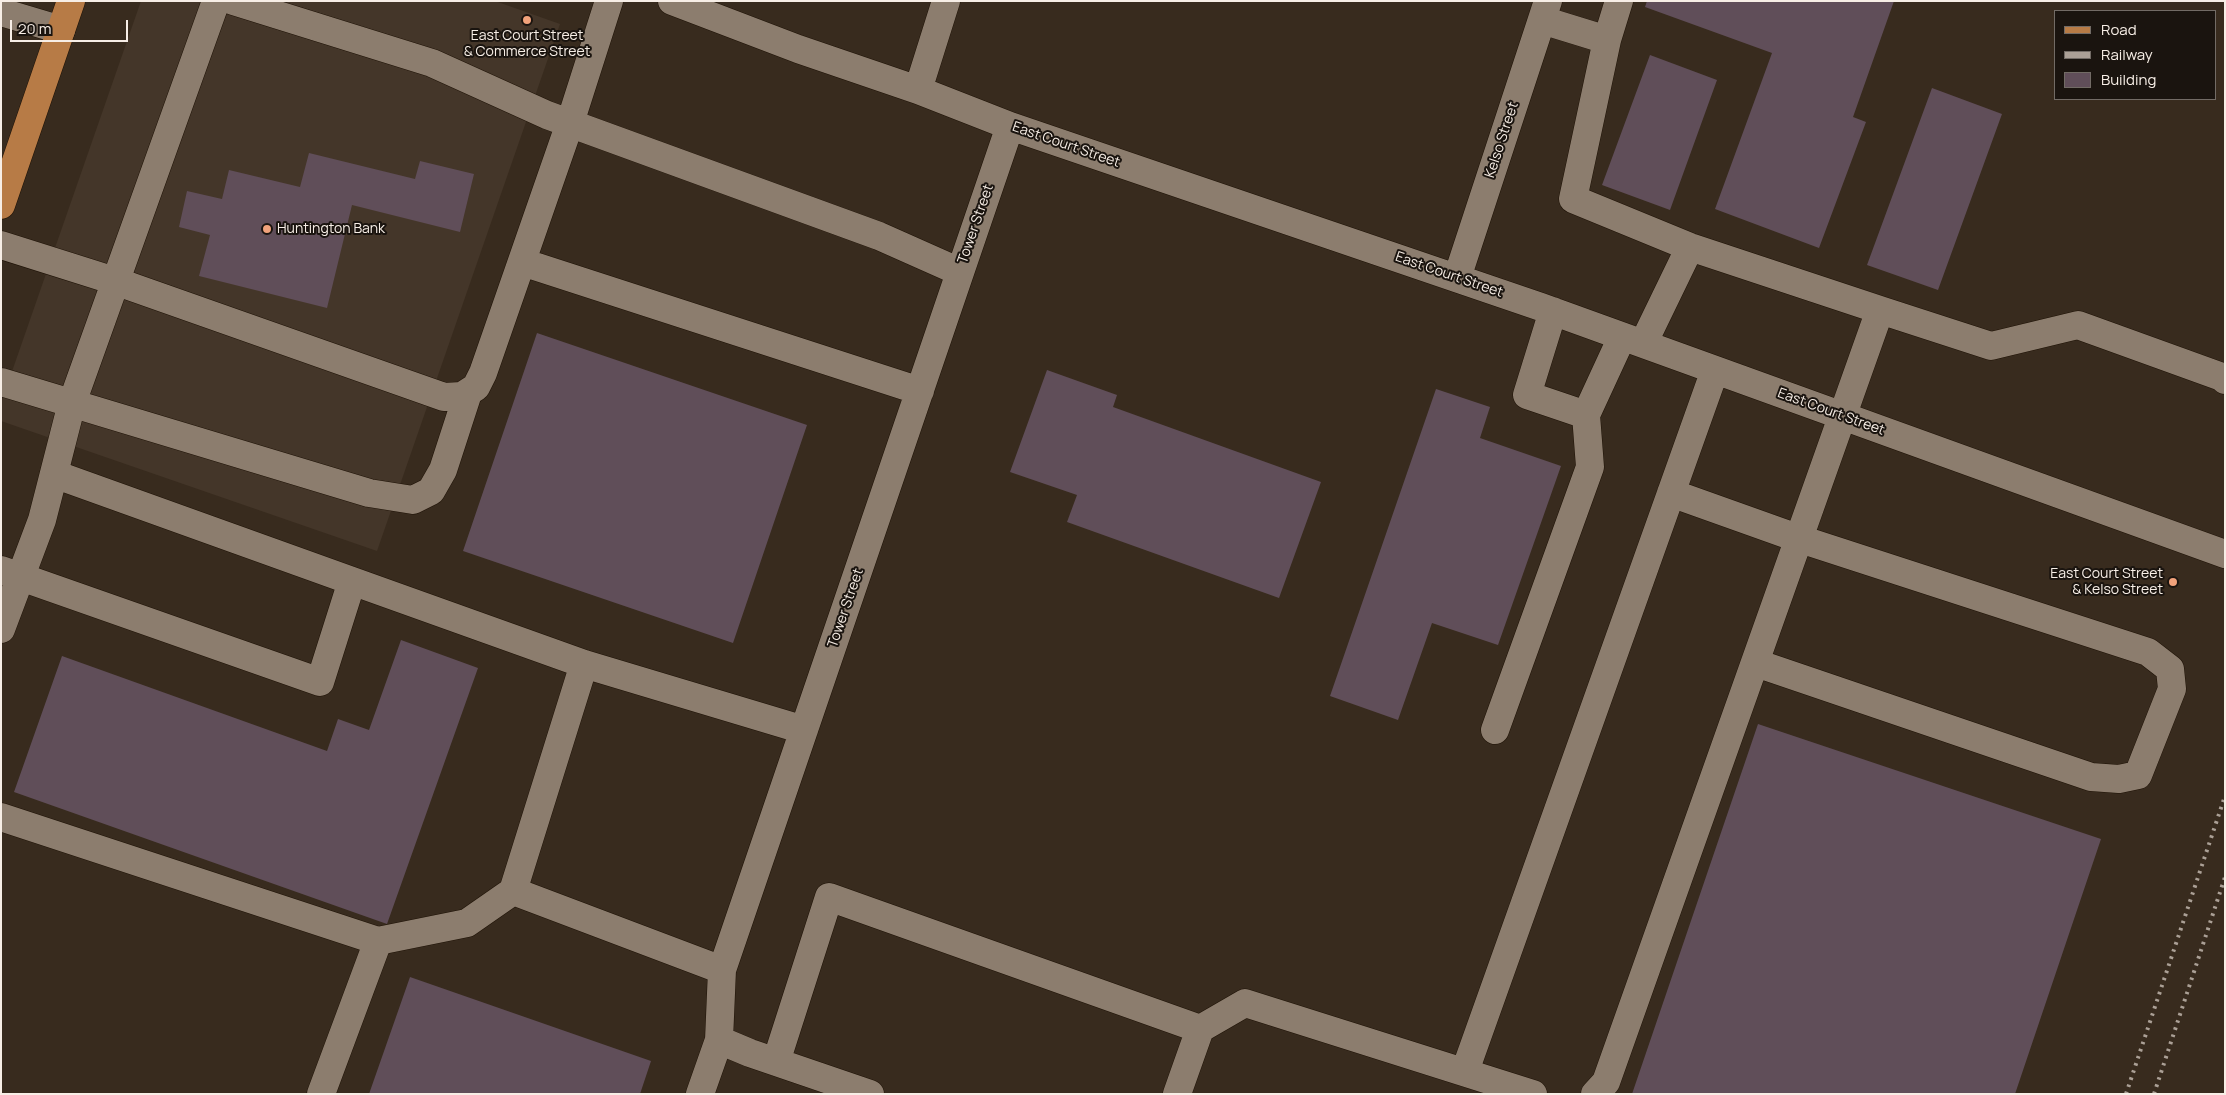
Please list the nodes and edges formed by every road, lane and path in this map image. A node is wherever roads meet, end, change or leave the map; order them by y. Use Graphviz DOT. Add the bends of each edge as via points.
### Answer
graph roads {
  1 [pos="71,1"];
  2 [pos="216,1"];
  3 [pos="233,1"];
  4 [pos="609,1"];
  5 [pos="672,1"];
  6 [pos="946,1"];
  7 [pos="1619,1"];
  8 [pos="1545,10"];
  9 [pos="1,12"];
  10 [pos="61,30"];
  11 [pos="1607,40"];
  12 [pos="918,90"];
  13 [pos="570,123"];
  14 [pos="1010,126"];
  15 [pos="1,204"];
  16 [pos="1,245"];
  17 [pos="1690,247"];
  18 [pos="522,262"];
  19 [pos="960,272"];
  20 [pos="1457,278"];
  21 [pos="114,281"];
  22 [pos="1880,310"];
  23 [pos="1553,311"];
  24 [pos="1633,340"];
  25 [pos="1715,370"];
  26 [pos="2225,380"];
  27 [pos="1,382"];
  28 [pos="920,391"];
  29 [pos="468,392"];
  30 [pos="72,403"];
  31 [pos="1586,415"];
  32 [pos="1844,416"];
  33 [pos="54,474"];
  34 [pos="1671,493"];
  35 [pos="1800,540"];
  36 [pos="2225,554"];
  37 [pos="11,573"];
  38 [pos="352,581"];
  39 [pos="1,629"];
  40 [pos="1756,663"];
  41 [pos="584,664"];
  42 [pos="804,730"];
  43 [pos="1495,730"];
  44 [pos="1,817"];
  45 [pos="513,891"];
  46 [pos="378,941"];
  47 [pos="722,970"];
  48 [pos="1200,1029"];
  49 [pos="719,1040"];
  50 [pos="776,1062"];
  51 [pos="1465,1071"];
  52 [pos="321,1094"];
  53 [pos="700,1094"];
  54 [pos="870,1094"];
  55 [pos="1177,1094"];
  56 [pos="1533,1094"];
  57 [pos="1595,1094"];
  1 -- 10 [label="main road"];
  2 -- 21 [label="street"];
  3 -- 13 [label="street" via="432,63"];
  4 -- 13 [label="street"];
  5 -- 12 [label="street, East Court Street"];
  6 -- 12 [label="street"];
  7 -- 11 [label="street"];
  8 -- 11 [label="street"];
  8 -- 20 [label="street, Kelso Street"];
  9 -- 10 [label="street"];
  10 -- 15 [label="main road"];
  11 -- 17 [label="street" via="1573,199"];
  12 -- 14 [label="street, East Court Street"];
  13 -- 18 [label="street"];
  13 -- 19 [label="street" via="879,236"];
  14 -- 19 [label="street, Tower Street"];
  14 -- 20 [label="street, East Court Street"];
  16 -- 21 [label="street"];
  17 -- 22 [label="street"];
  17 -- 24 [label="street"];
  18 -- 28 [label="street"];
  18 -- 29 [label="street" via="483,373 476,387"];
  19 -- 28 [label="street, Tower Street"];
  20 -- 23 [label="street, East Court Street"];
  21 -- 29 [label="street" via="444,397 462,396"];
  21 -- 30 [label="street"];
  22 -- 26 [label="street" via="1991,346 2078,324"];
  22 -- 32 [label="street"];
  23 -- 24 [label="street, East Court Street"];
  23 -- 31 [label="street" via="1527,395"];
  24 -- 25 [label="street, East Court Street"];
  24 -- 31 [label="street"];
  25 -- 32 [label="street, East Court Street"];
  25 -- 34 [label="street"];
  27 -- 30 [label="street"];
  28 -- 42 [label="street, Tower Street"];
  29 -- 30 [label="street" via="443,470 431,491 413,500 369,493"];
  30 -- 33 [label="street"];
  31 -- 43 [label="street" via="1590,467"];
  32 -- 35 [label="street"];
  32 -- 36 [label="street, East Court Street"];
  33 -- 37 [label="street" via="42,520"];
  33 -- 38 [label="street"];
  34 -- 35 [label="street"];
  34 -- 51 [label="street"];
  35 -- 40 [label="street"];
  35 -- 40 [label="street" via="2148,652 2170,668 2172,689 2138,775 2119,779 2091,777"];
  37 -- 38 [label="street" via="320,682"];
  37 -- 39 [label="street"];
  38 -- 41 [label="street"];
  40 -- 57 [label="street" via="1606,1082"];
  41 -- 42 [label="street"];
  41 -- 45 [label="street"];
  42 -- 47 [label="street, Tower Street"];
  44 -- 46 [label="street"];
  45 -- 46 [label="street" via="467,923"];
  45 -- 47 [label="street"];
  46 -- 52 [label="street"];
  47 -- 49 [label="street, Tower Street"];
  48 -- 50 [label="street" via="829,897"];
  48 -- 51 [label="street" via="1245,1002"];
  48 -- 55 [label="street"];
  49 -- 50 [label="street"];
  49 -- 53 [label="street, Tower Street"];
  50 -- 54 [label="street"];
  51 -- 56 [label="street"];
}
